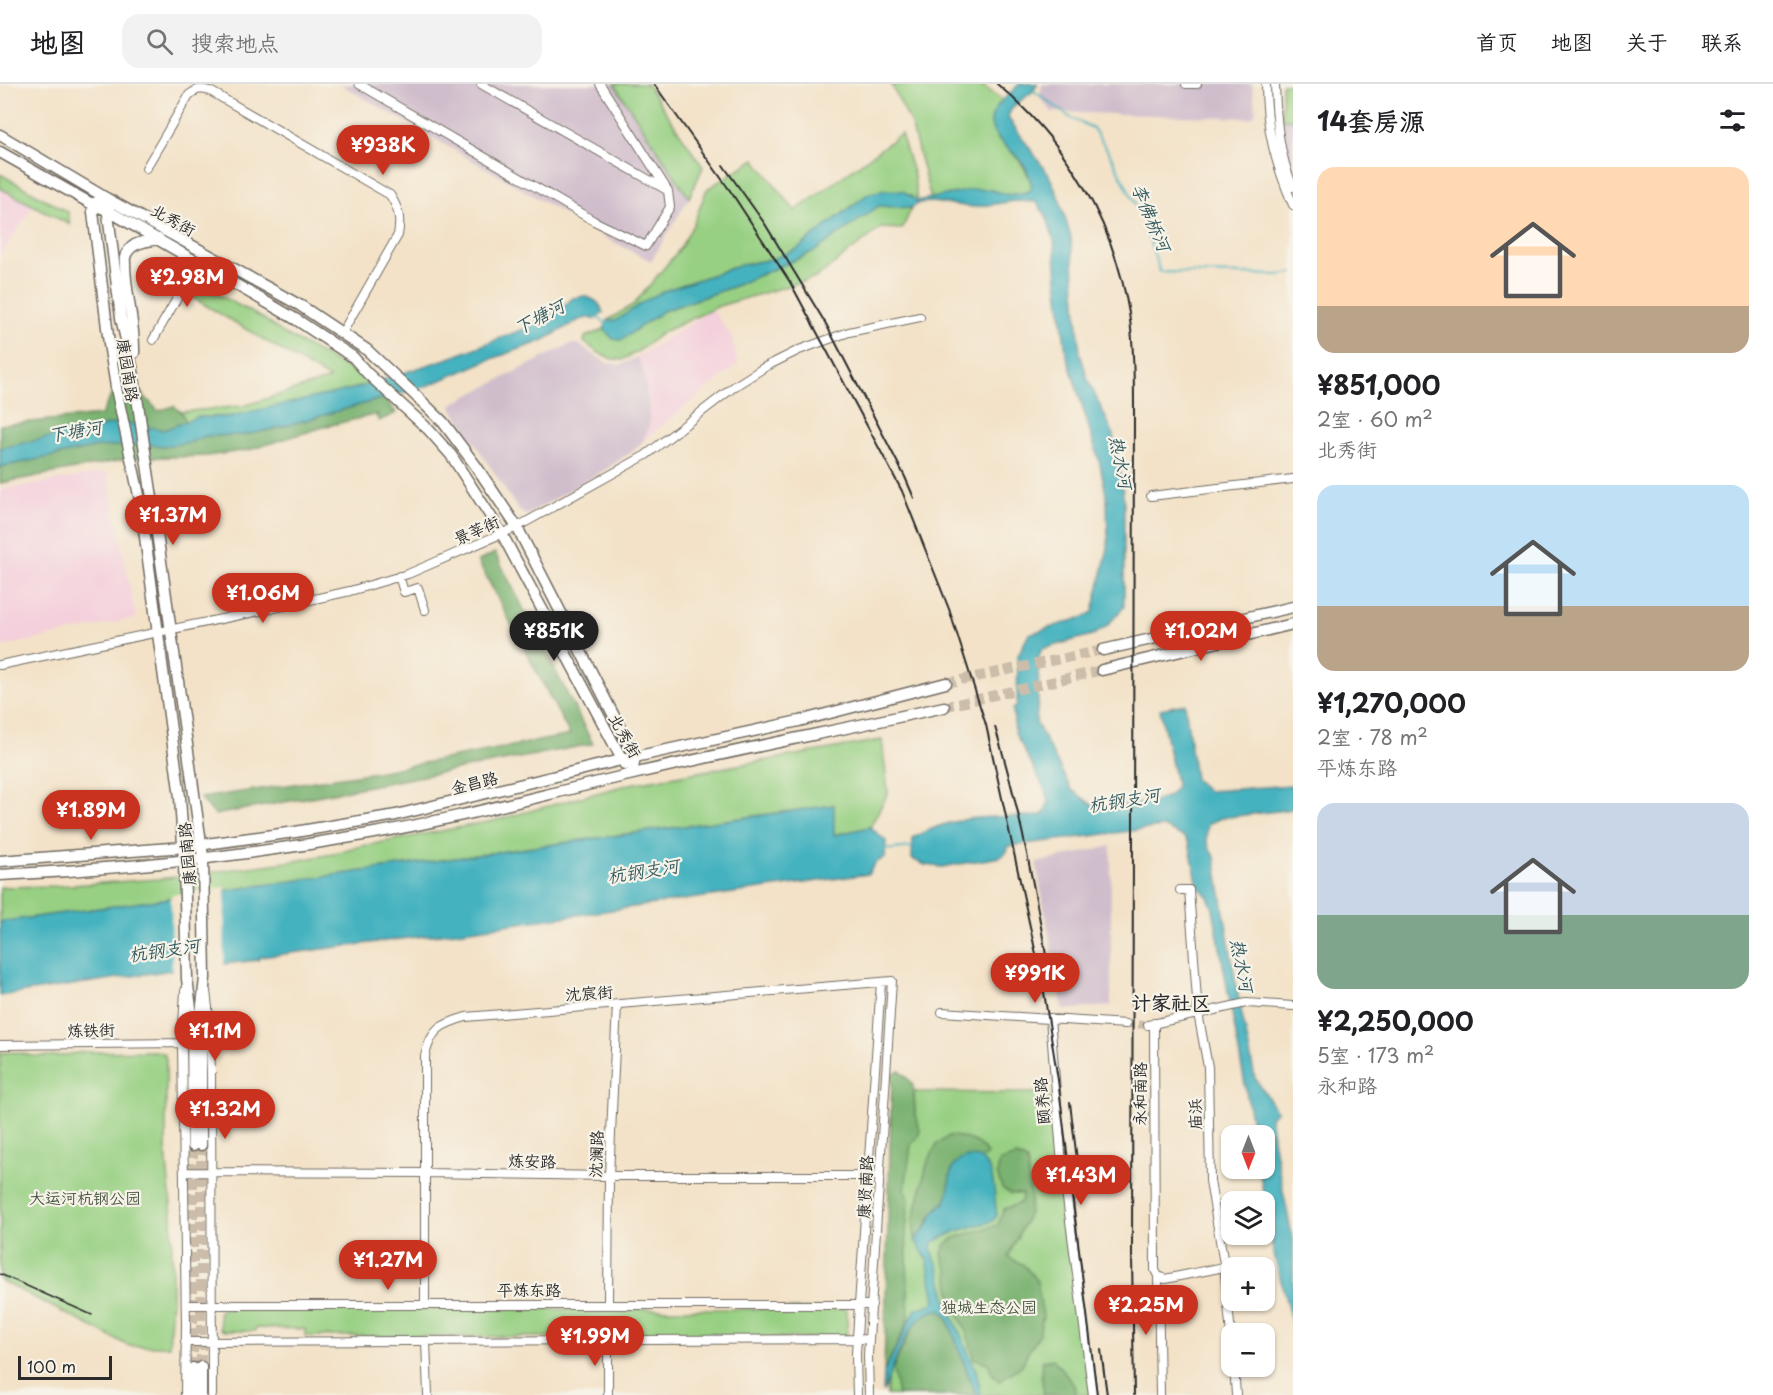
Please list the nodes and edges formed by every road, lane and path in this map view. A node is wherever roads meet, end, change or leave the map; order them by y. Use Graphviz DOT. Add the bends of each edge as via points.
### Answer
graph roads {
  1 [pos="359,84"];
  2 [pos="481,84"];
  3 [pos="600,84"];
  4 [pos="1186,84"];
  5 [pos="1197,84"];
  6 [pos="1266,84"];
  7 [pos="1275,84"];
  8 [pos="0,135"];
  9 [pos="0,152"];
  10 [pos="146,168"];
  11 [pos="1293,187"];
  12 [pos="668,191"];
  13 [pos="92,204"];
  14 [pos="106,204"];
  15 [pos="1293,205"];
  16 [pos="159,239"];
  17 [pos="198,262"];
  18 [pos="920,316"];
  19 [pos="342,333"];
  20 [pos="153,340"];
  21 [pos="133,371"];
  22 [pos="1293,479"];
  23 [pos="1151,496"];
  24 [pos="517,527"];
  25 [pos="502,534"];
  26 [pos="399,576"];
  27 [pos="1293,607"];
  28 [pos="425,610"];
  29 [pos="1293,624"];
  30 [pos="170,631"];
  31 [pos="157,633"];
  32 [pos="1103,650"];
  33 [pos="0,665"];
  34 [pos="1102,670"];
  35 [pos="946,682"];
  36 [pos="944,707"];
  37 [pos="635,757"];
  38 [pos="621,760"];
  39 [pos="632,774"];
  40 [pos="202,843"];
  41 [pos="183,847"];
  42 [pos="203,857"];
  43 [pos="184,860"];
  44 [pos="0,861"];
  45 [pos="0,875"];
  46 [pos="1180,890"];
  47 [pos="205,978"];
  48 [pos="187,979"];
  49 [pos="892,981"];
  50 [pos="881,982"];
  51 [pos="617,1005"];
  52 [pos="1293,1006"];
  53 [pos="942,1012"];
  54 [pos="1198,1013"];
  55 [pos="1050,1018"];
  56 [pos="1126,1024"];
  57 [pos="182,1042"];
  58 [pos="0,1045"];
  59 [pos="184,1172"];
  60 [pos="212,1172"];
  61 [pos="425,1173"];
  62 [pos="609,1176"];
  63 [pos="868,1176"];
  64 [pos="880,1176"];
  65 [pos="1222,1257"];
  66 [pos="1221,1268"];
  67 [pos="1158,1276"];
  68 [pos="425,1304"];
  69 [pos="608,1304"];
  70 [pos="186,1305"];
  71 [pos="212,1305"];
  72 [pos="859,1305"];
  73 [pos="872,1305"];
  74 [pos="857,1339"];
  75 [pos="869,1339"];
  76 [pos="608,1340"];
  77 [pos="426,1341"];
  78 [pos="185,1342"];
  79 [pos="212,1342"];
  80 [pos="1234,1377"];
  81 [pos="184,1395"];
  82 [pos="192,1395"];
  83 [pos="201,1395"];
  84 [pos="212,1395"];
  85 [pos="428,1395"];
  86 [pos="608,1395"];
  87 [pos="857,1395"];
  88 [pos="869,1395"];
  89 [pos="1093,1395"];
  90 [pos="1160,1395"];
  91 [pos="1236,1395"];
  1 -- 12 [label="street" via="594,221 646,246 670,207"];
  2 -- 12 [label="street"];
  3 -- 12 [label="street"];
  4 -- 5 [label="street"];
  6 -- 15 [label="street" via="1270,140"];
  7 -- 11 [label="street" via="1280,146"];
  8 -- 14 [label="main road, 北秀街"];
  9 -- 13 [label="main road"];
  10 -- 19 [label="street" via="196,89 210,91 390,195 400,220 398,235"];
  13 -- 14 [label="main road"];
  13 -- 31 [label="main road, 康园南路" via="110,344 134,469"];
  14 -- 16 [label="main road, 北秀街"];
  14 -- 19 [label="main road, 北秀街" via="301,306"];
  14 -- 21 [label="main road, 康园南路"];
  16 -- 17 [label="main road, 北秀街"];
  16 -- 21 [label="main road" via="132,247 124,262 132,318"];
  17 -- 20 [label="street"];
  17 -- 25 [label="main road, 北秀街" via="353,357 451,455"];
  18 -- 24 [label="street, 景莘街" via="816,342 765,367 646,455"];
  19 -- 24 [label="main road, 北秀街" via="367,350 443,422"];
  21 -- 30 [label="main road, 康园南路"];
  22 -- 23 [label="street"];
  24 -- 25 [label="street, 景莘街"];
  24 -- 37 [label="main road, 北秀街"];
  25 -- 26 [label="street, 景莘街"];
  25 -- 38 [label="main road, 北秀街"];
  26 -- 28 [label="street" via="404,592 418,588"];
  26 -- 30 [label="street, 景莘街" via="350,591"];
  27 -- 32 [label="main road"];
  29 -- 34 [label="main road"];
  30 -- 31 [label="street, 景莘街"];
  30 -- 40 [label="main road, 康园南路"];
  31 -- 33 [label="street, 景莘街"];
  31 -- 41 [label="main road, 康园南路" via="180,797"];
  35 -- 37 [label="main road, 金昌路" via="799,721"];
  36 -- 39 [label="main road, 金昌路"];
  37 -- 38 [label="main road, 金昌路"];
  37 -- 39 [label="main road, 北秀街"];
  38 -- 39 [label="main road, 北秀街"];
  38 -- 40 [label="main road, 金昌路" via="396,815"];
  39 -- 42 [label="main road, 金昌路" via="370,834"];
  40 -- 41 [label="main road, 金昌路"];
  40 -- 42 [label="main road, 康园南路"];
  41 -- 43 [label="main road, 康园南路"];
  41 -- 44 [label="main road, 金昌路"];
  42 -- 43 [label="main road, 金昌路"];
  42 -- 47 [label="main road, 康园南路"];
  43 -- 45 [label="main road, 金昌路"];
  43 -- 48 [label="main road, 康园南路"];
  46 -- 54 [label="street, 庙浜" via="1189,890"];
  47 -- 48 [label="main road, 康园南路" via="197,1146"];
  47 -- 60 [label="street, 康园南路" via="210,1028"];
  48 -- 57 [label="street, 康园南路"];
  49 -- 50 [label="street, 沈宸街"];
  49 -- 64 [label="street, 康贤南路"];
  50 -- 51 [label="street, 沈宸街"];
  50 -- 63 [label="street, 康贤南路"];
  51 -- 61 [label="street, 沈宸街" via="466,1017 436,1030 425,1056"];
  51 -- 62 [label="street, 沈澜路"];
  52 -- 54 [label="street" via="1246,1003"];
  53 -- 55 [label="street"];
  54 -- 65 [label="street, 庙浜" via="1208,1067 1210,1181"];
  54 -- 67 [label="street, 永和南路" via="1151,1024"];
  55 -- 56 [label="street"];
  55 -- 89 [label="street, 颐养路" via="1061,1154"];
  57 -- 58 [label="street, 炼铁街"];
  57 -- 59 [label="street, 康园南路"];
  59 -- 60 [label="street, 炼安路"];
  59 -- 70 [label="street, 康园南路"];
  60 -- 61 [label="street, 炼安路"];
  60 -- 71 [label="street, 康园南路"];
  61 -- 62 [label="street, 炼安路"];
  61 -- 68 [label="street, 沈宸街"];
  62 -- 63 [label="street, 炼安路"];
  62 -- 69 [label="street, 沈澜路"];
  63 -- 64 [label="street, 炼安路"];
  63 -- 72 [label="street, 康贤南路"];
  64 -- 73 [label="street, 康贤南路"];
  66 -- 67 [label="street" via="1165,1279"];
  67 -- 90 [label="street, 永和南路"];
  68 -- 69 [label="street, 平炼东路"];
  68 -- 71 [label="street, 平炼东路"];
  69 -- 72 [label="street, 平炼东路"];
  70 -- 71 [label="street, 平炼东路"];
  70 -- 78 [label="street, 康园南路"];
  71 -- 79 [label="street, 康园南路"];
  72 -- 73 [label="street, 平炼东路"];
  72 -- 74 [label="street, 康贤南路"];
  73 -- 75 [label="street, 康贤南路"];
  74 -- 75 [label="street"];
  74 -- 76 [label="street"];
  74 -- 87 [label="street, 康贤南路"];
  75 -- 88 [label="street, 康贤南路"];
  76 -- 77 [label="street"];
  76 -- 86 [label="street"];
  77 -- 79 [label="street"];
  77 -- 85 [label="street"];
  78 -- 79 [label="street"];
  78 -- 81 [label="street, 康园南路"];
  79 -- 84 [label="street, 康园南路"];
  80 -- 91 [label="street"];
  82 -- 83 [label="main road" via="197,1368"];
}
